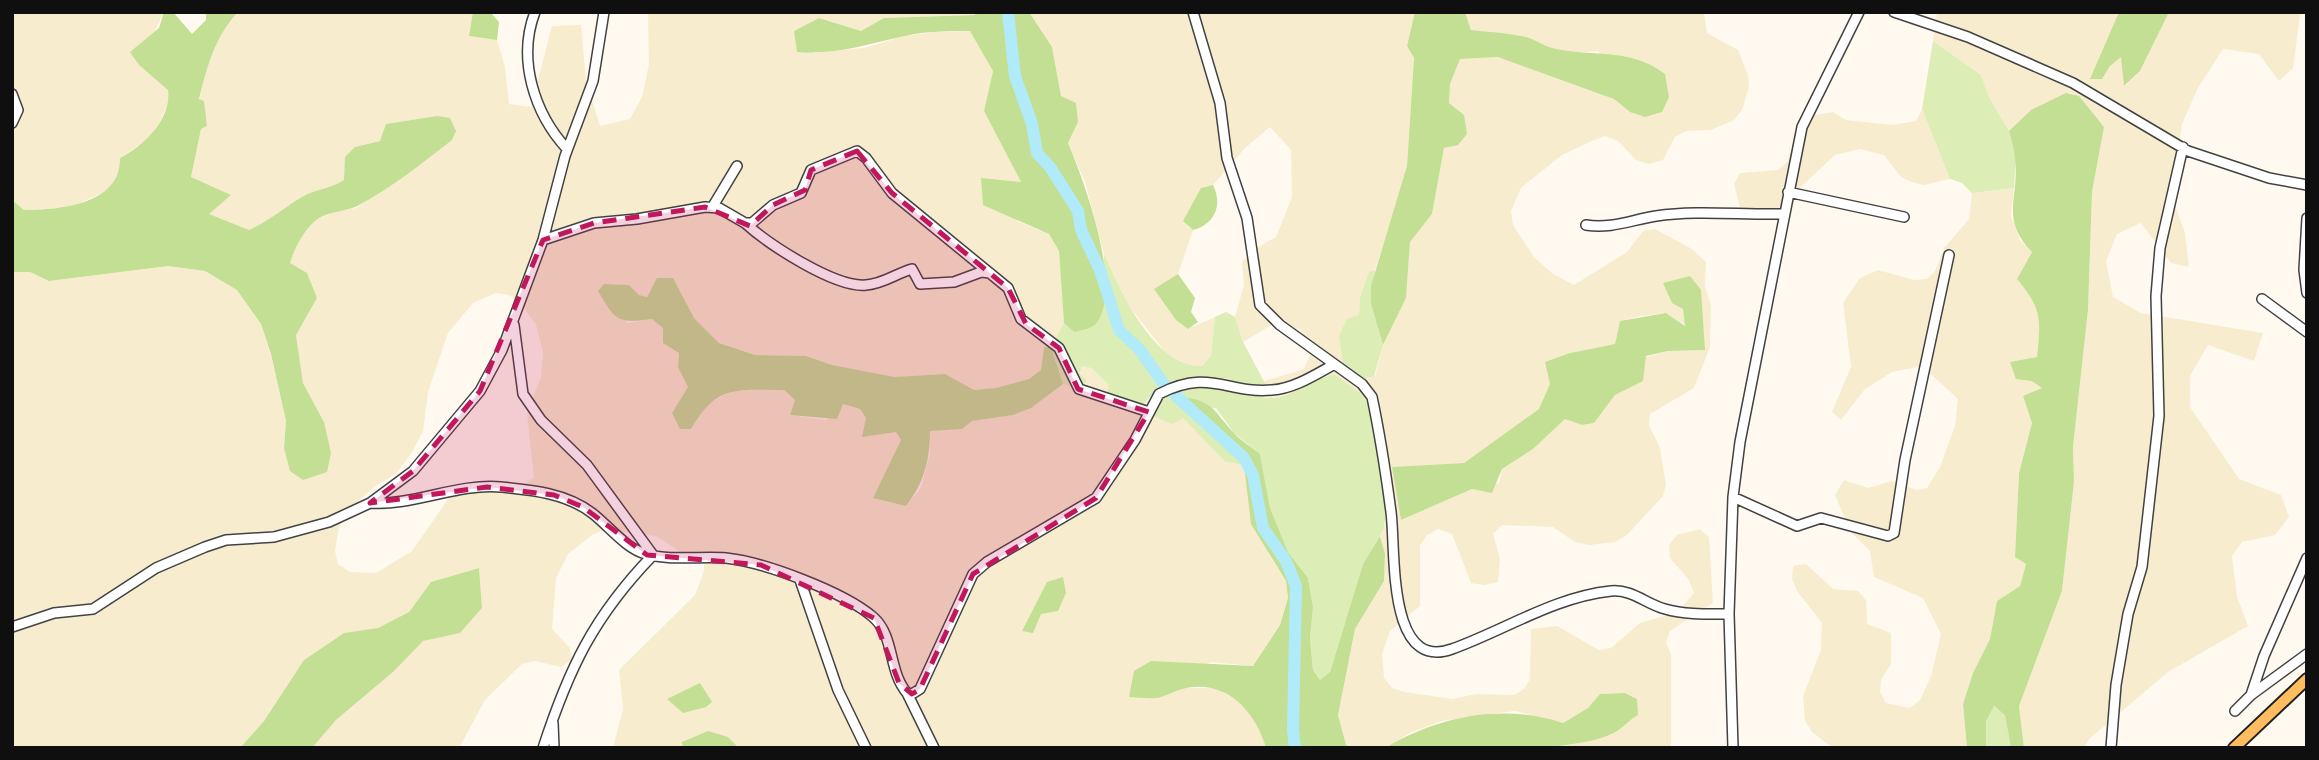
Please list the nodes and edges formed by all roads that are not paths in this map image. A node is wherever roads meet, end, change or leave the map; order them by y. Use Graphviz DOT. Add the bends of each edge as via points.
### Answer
graph roads {
  1 [pos="535,12"];
  2 [pos="604,12"];
  3 [pos="1193,12"];
  4 [pos="1859,12"];
  5 [pos="1894,12"];
  6 [pos="12,94"];
  7 [pos="12,123"];
  8 [pos="2183,147"];
  9 [pos="567,149"];
  10 [pos="737,166"];
  11 [pos="2307,185"];
  12 [pos="1788,192"];
  13 [pos="713,206"];
  14 [pos="1782,214"];
  15 [pos="1904,217"];
  16 [pos="2307,218"];
  17 [pos="745,223"];
  18 [pos="1586,225"];
  19 [pos="542,240"];
  20 [pos="1949,255"];
  21 [pos="992,273"];
  22 [pos="2307,293"];
  23 [pos="2262,299"];
  24 [pos="513,321"];
  25 [pos="2307,332"];
  26 [pos="1333,365"];
  27 [pos="1149,412"];
  28 [pos="1733,498"];
  29 [pos="370,503"];
  30 [pos="653,555"];
  31 [pos="2307,558"];
  32 [pos="800,580"];
  33 [pos="1729,614"];
  34 [pos="12,627"];
  35 [pos="2307,654"];
  36 [pos="2307,680"];
  37 [pos="907,693"];
  38 [pos="2250,695"];
  39 [pos="2235,711"];
  40 [pos="552,718"];
  41 [pos="542,748"];
  42 [pos="554,748"];
  43 [pos="866,748"];
  44 [pos="934,748"];
  45 [pos="1733,748"];
  46 [pos="2111,748"];
  47 [pos="2234,748"];
  1 -- 9 [label="street" via="527,50 532,83 542,114"];
  2 -- 9 [label="street" via="593,81"];
  3 -- 26 [label="street" via="1220,103 1227,159 1247,218 1260,305"];
  4 -- 12 [label="street" via="1802,127"];
  5 -- 8 [label="street" via="1968,37 2073,83"];
  6 -- 7 [label="street" via="18,110"];
  8 -- 11 [label="street" via="2269,178"];
  8 -- 46 [label="street" via="2160,248 2156,296 2159,416 2141,566 2116,685"];
  9 -- 19 [label="street"];
  10 -- 13 [label="street"];
  12 -- 14 [label="street"];
  12 -- 15 [label="street"];
  13 -- 17 [label="street"];
  13 -- 19 [label="street" via="594,223"];
  14 -- 18 [label="street" via="1657,216 1624,224"];
  14 -- 28 [label="street"];
  16 -- 22 [label="street"];
  17 -- 21 [label="street" via="804,262 853,284 872,284 912,269 920,284"];
  17 -- 21 [label="street" via="801,193 811,170 857,151 900,201"];
  19 -- 24 [label="street"];
  20 -- 28 [label="street" via="1894,533 1888,536 1821,518 1797,526"];
  21 -- 27 [label="street" via="1008,288 1026,324 1059,348 1079,389"];
  23 -- 25 [label="street"];
  24 -- 29 [label="street" via="492,371 465,412 414,471"];
  24 -- 30 [label="street" via="523,394 541,420 587,465"];
  26 -- 27 [label="street" via="1273,390 1216,382 1184,384 1160,394"];
  26 -- 33 [label="street" via="1362,384 1372,397 1392,516 1399,608 1404,625 1421,647 1430,652 1450,650 1549,607 1609,591 1629,592 1678,612"];
  27 -- 37 [label="street" via="1096,498 973,574 920,689"];
  28 -- 33 [label="street"];
  29 -- 30 [label="street" via="487,487 554,495 583,507 631,545"];
  29 -- 34 [label="street" via="329,522 274,537 226,540 205,547 156,568 93,609 54,613"];
  30 -- 32 [label="street" via="743,561"];
  30 -- 40 [label="street" via="605,611 566,678"];
  31 -- 38 [label="street"];
  32 -- 37 [label="street" via="855,605 878,622"];
  32 -- 43 [label="street" via="838,690"];
  33 -- 45 [label="street"];
  35 -- 38 [label="street"];
  36 -- 47 [label="main road"];
  37 -- 44 [label="street"];
  38 -- 39 [label="street"];
  40 -- 41 [label="street"];
  40 -- 42 [label="street"];
}
